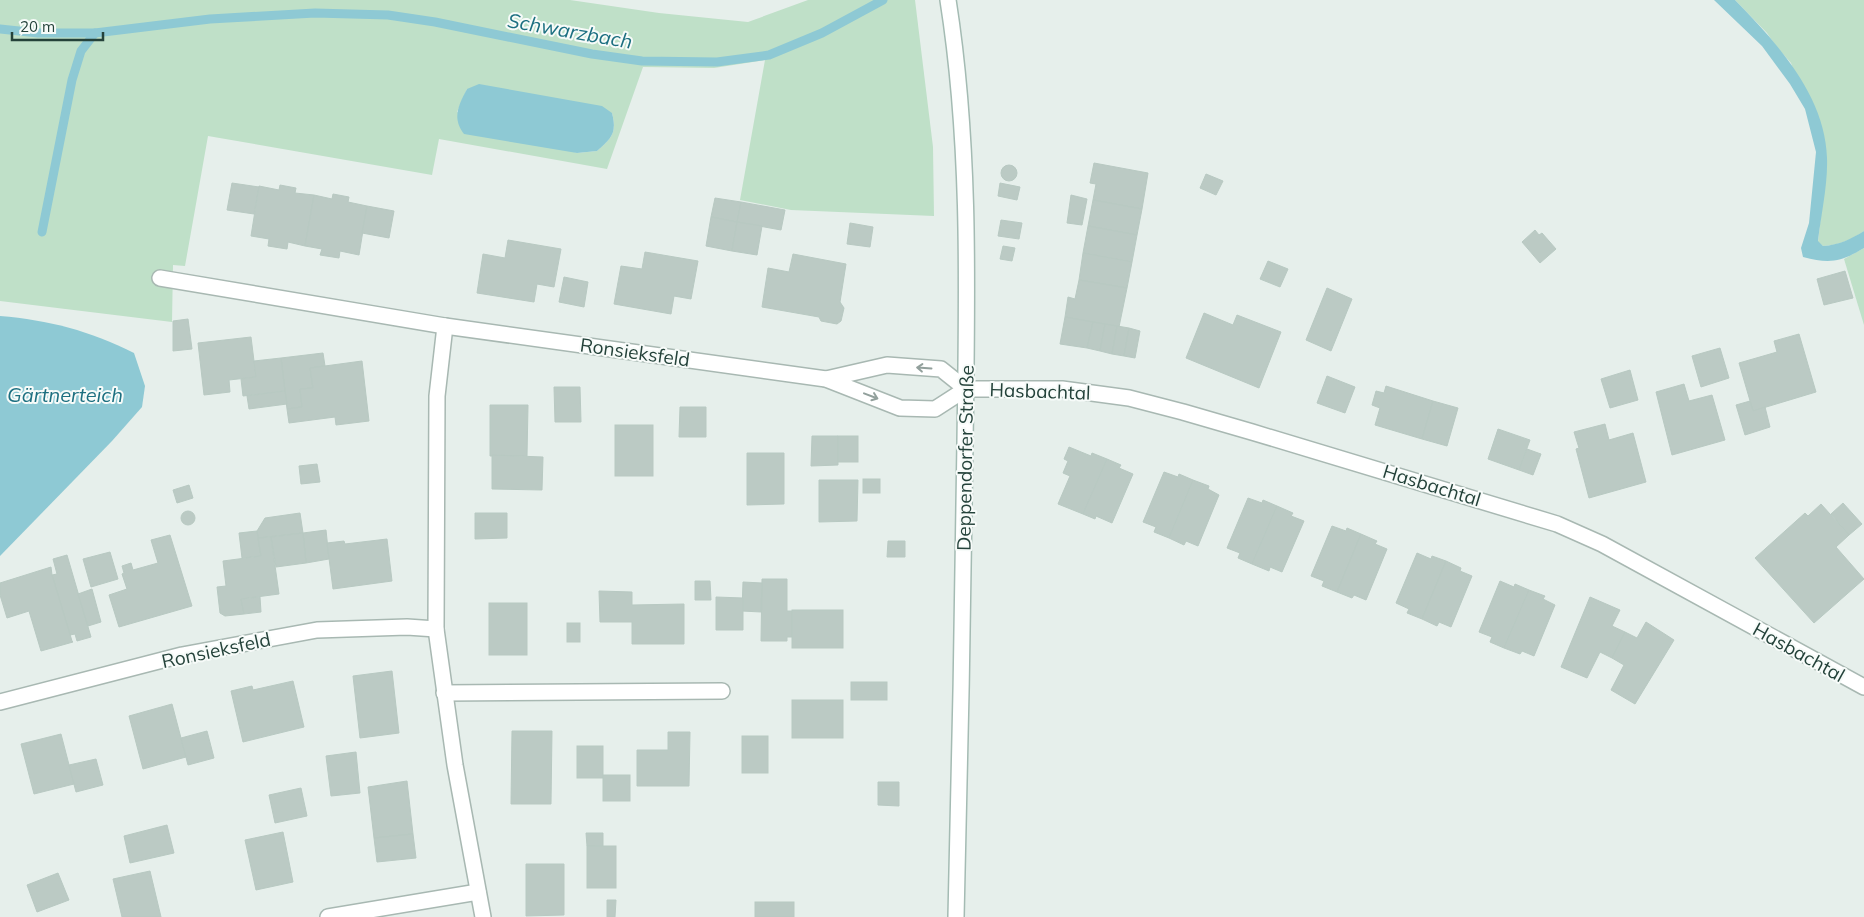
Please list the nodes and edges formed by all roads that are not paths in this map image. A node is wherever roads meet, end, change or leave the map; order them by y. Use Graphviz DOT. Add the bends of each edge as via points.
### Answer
graph roads {
  1 [pos="948,0"];
  2 [pos="160,278"];
  3 [pos="445,326"];
  4 [pos="826,379"];
  5 [pos="966,389"];
  6 [pos="436,629"];
  7 [pos="1864,687"];
  8 [pos="722,691"];
  9 [pos="444,693"];
  10 [pos="0,702"];
  11 [pos="478,892"];
  12 [pos="328,917"];
  13 [pos="483,917"];
  14 [pos="956,917"];
  1 -- 5 [label="street, Deppendorfer Straße" via="963,130"];
  2 -- 3 [label="street, Ronsieksfeld"];
  3 -- 4 [label="street, Ronsieksfeld"];
  3 -- 6 [label="street" via="437,396"];
  5 -- 4 [label="street, Ronsieksfeld, one-way" via="941,369 887,365"];
  4 -- 5 [label="street, Ronsieksfeld, one-way" via="900,408 935,409"];
  5 -- 7 [label="street, Hasbachtal" via="1062,389 1129,398 1557,524 1602,544"];
  5 -- 14 [label="street, Deppendorfer Straße"];
  6 -- 9 [label="street"];
  6 -- 10 [label="street, Ronsieksfeld" via="317,630 182,655"];
  8 -- 9 [label="street"];
  9 -- 11 [label="street"];
  11 -- 12 [label="street"];
  11 -- 13 [label="street"];
}
